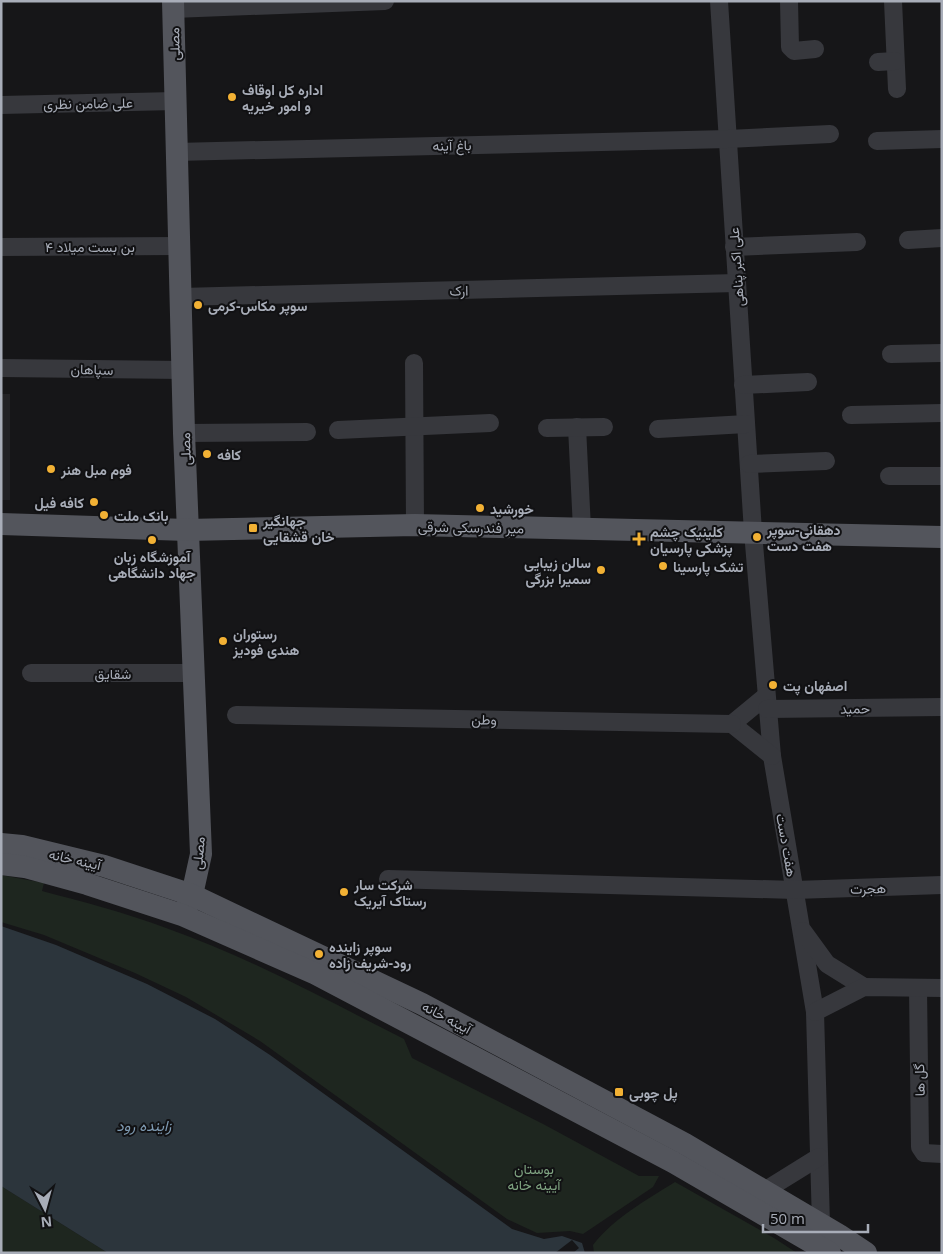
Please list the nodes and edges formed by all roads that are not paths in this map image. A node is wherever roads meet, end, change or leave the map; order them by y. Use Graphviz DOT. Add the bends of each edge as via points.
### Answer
graph roads {
  1 [pos="385,1"];
  2 [pos="719,1"];
  3 [pos="789,1"];
  4 [pos="892,1"];
  5 [pos="173,5"];
  6 [pos="815,49"];
  7 [pos="897,89"];
  8 [pos="175,101"];
  9 [pos="1,106"];
  10 [pos="830,134"];
  11 [pos="942,138"];
  12 [pos="728,139"];
  13 [pos="877,141"];
  14 [pos="176,152"];
  15 [pos="942,238"];
  16 [pos="908,240"];
  17 [pos="857,242"];
  18 [pos="179,246"];
  19 [pos="1,247"];
  20 [pos="734,247"];
  21 [pos="737,283"];
  22 [pos="181,297"];
  23 [pos="942,353"];
  24 [pos="892,354"];
  25 [pos="414,363"];
  26 [pos="1,368"];
  27 [pos="183,370"];
  28 [pos="808,382"];
  29 [pos="743,386"];
  30 [pos="942,413"];
  31 [pos="851,415"];
  32 [pos="490,423"];
  33 [pos="746,424"];
  34 [pos="414,426"];
  35 [pos="577,427"];
  36 [pos="604,427"];
  37 [pos="547,428"];
  38 [pos="658,429"];
  39 [pos="338,430"];
  40 [pos="307,432"];
  41 [pos="184,433"];
  42 [pos="826,461"];
  43 [pos="748,464"];
  44 [pos="889,476"];
  45 [pos="942,476"];
  46 [pos="1,524"];
  47 [pos="415,526"];
  48 [pos="582,529"];
  49 [pos="188,530"];
  50 [pos="753,532"];
  51 [pos="942,537"];
  52 [pos="31,673"];
  53 [pos="195,673"];
  54 [pos="767,702"];
  55 [pos="942,707"];
  56 [pos="236,715"];
  57 [pos="732,724"];
  58 [pos="772,756"];
  59 [pos="1,844"];
  60 [pos="1,864"];
  61 [pos="388,880"];
  62 [pos="942,885"];
  63 [pos="795,890"];
  64 [pos="192,895"];
  65 [pos="182,915"];
  66 [pos="801,928"];
  67 [pos="864,987"];
  68 [pos="918,988"];
  69 [pos="942,988"];
  70 [pos="815,1012"];
  71 [pos="942,1154"];
  72 [pos="819,1157"];
  73 [pos="764,1191"];
  74 [pos="821,1224"];
  75 [pos="830,1253"];
  76 [pos="866,1253"];
  1 -- 5 [label="street"];
  2 -- 12 [label="street, علی اکبر پناهی"];
  3 -- 6 [label="street" via="791,50"];
  4 -- 7 [label="street" via="887,61"];
  5 -- 8 [label="main road, مصلی"];
  8 -- 9 [label="street, علی ضامن نظری"];
  8 -- 14 [label="main road, مصلی"];
  10 -- 12 [label="street, باغ آینه"];
  11 -- 13 [label="street"];
  12 -- 14 [label="street, باغ آینه"];
  12 -- 20 [label="street, علی اکبر پناهی"];
  14 -- 18 [label="main road, مصلی"];
  15 -- 16 [label="street"];
  17 -- 20 [label="street"];
  18 -- 19 [label="street, بن بست میلاد ۴"];
  18 -- 22 [label="main road, مصلی"];
  20 -- 21 [label="street, علی اکبر پناهی"];
  21 -- 22 [label="street, ارک"];
  21 -- 29 [label="street, علی اکبر پناهی"];
  22 -- 27 [label="main road, مصلی"];
  23 -- 24 [label="street"];
  25 -- 34 [label="street"];
  26 -- 27 [label="street, سپاهان"];
  27 -- 41 [label="main road, مصلی"];
  28 -- 29 [label="street"];
  29 -- 33 [label="street, علی اکبر پناهی"];
  30 -- 31 [label="street"];
  32 -- 34 [label="street"];
  33 -- 38 [label="street"];
  33 -- 43 [label="street, علی اکبر پناهی"];
  34 -- 39 [label="street"];
  34 -- 47 [label="street"];
  35 -- 36 [label="street"];
  35 -- 37 [label="street"];
  35 -- 48 [label="street"];
  40 -- 41 [label="street"];
  41 -- 49 [label="main road, مصلی"];
  42 -- 43 [label="street"];
  43 -- 50 [label="street, علی اکبر پناهی"];
  44 -- 45 [label="street"];
  46 -- 49 [label="main road, میر فندرسکی شرقی"];
  47 -- 48 [label="main road, میر فندرسکی شرقی"];
  47 -- 49 [label="main road, میر فندرسکی شرقی"];
  48 -- 50 [label="main road, میر فندرسکی شرقی"];
  49 -- 53 [label="main road, مصلی"];
  50 -- 51 [label="main road, میر فندرسکی شرقی"];
  50 -- 54 [label="street, هفت دست"];
  52 -- 53 [label="street, شقایق"];
  53 -- 64 [label="main road, مصلی" via="201,854"];
  54 -- 55 [label="street, حمید"];
  54 -- 57 [label="street"];
  54 -- 58 [label="street, هفت دست"];
  56 -- 57 [label="street, وطن"];
  57 -- 58 [label="street"];
  58 -- 63 [label="street, هفت دست"];
  59 -- 64 [label="main road, آیینه خانه" via="104,866"];
  60 -- 65 [label="main road, آیینه خانه" via="25,867 101,888"];
  61 -- 63 [label="street"];
  62 -- 63 [label="street, هجرت"];
  63 -- 66 [label="street, هفت دست"];
  64 -- 65 [label="main road, مصلی"];
  64 -- 73 [label="main road, آیینه خانه" via="422,1004 685,1144"];
  65 -- 75 [label="main road, آیینه خانه" via="316,974 404,1019 673,1162"];
  66 -- 67 [label="street" via="827,964"];
  66 -- 70 [label="street, هفت دست"];
  67 -- 68 [label="street"];
  67 -- 70 [label="street"];
  68 -- 69 [label="street"];
  68 -- 71 [label="street, گل ها" via="920,1147 924,1153"];
  70 -- 72 [label="street, هفت دست"];
  72 -- 73 [label="street"];
  72 -- 74 [label="street, هفت دست"];
  73 -- 74 [label="main road, آیینه خانه"];
  74 -- 76 [label="main road, آیینه خانه"];
}
